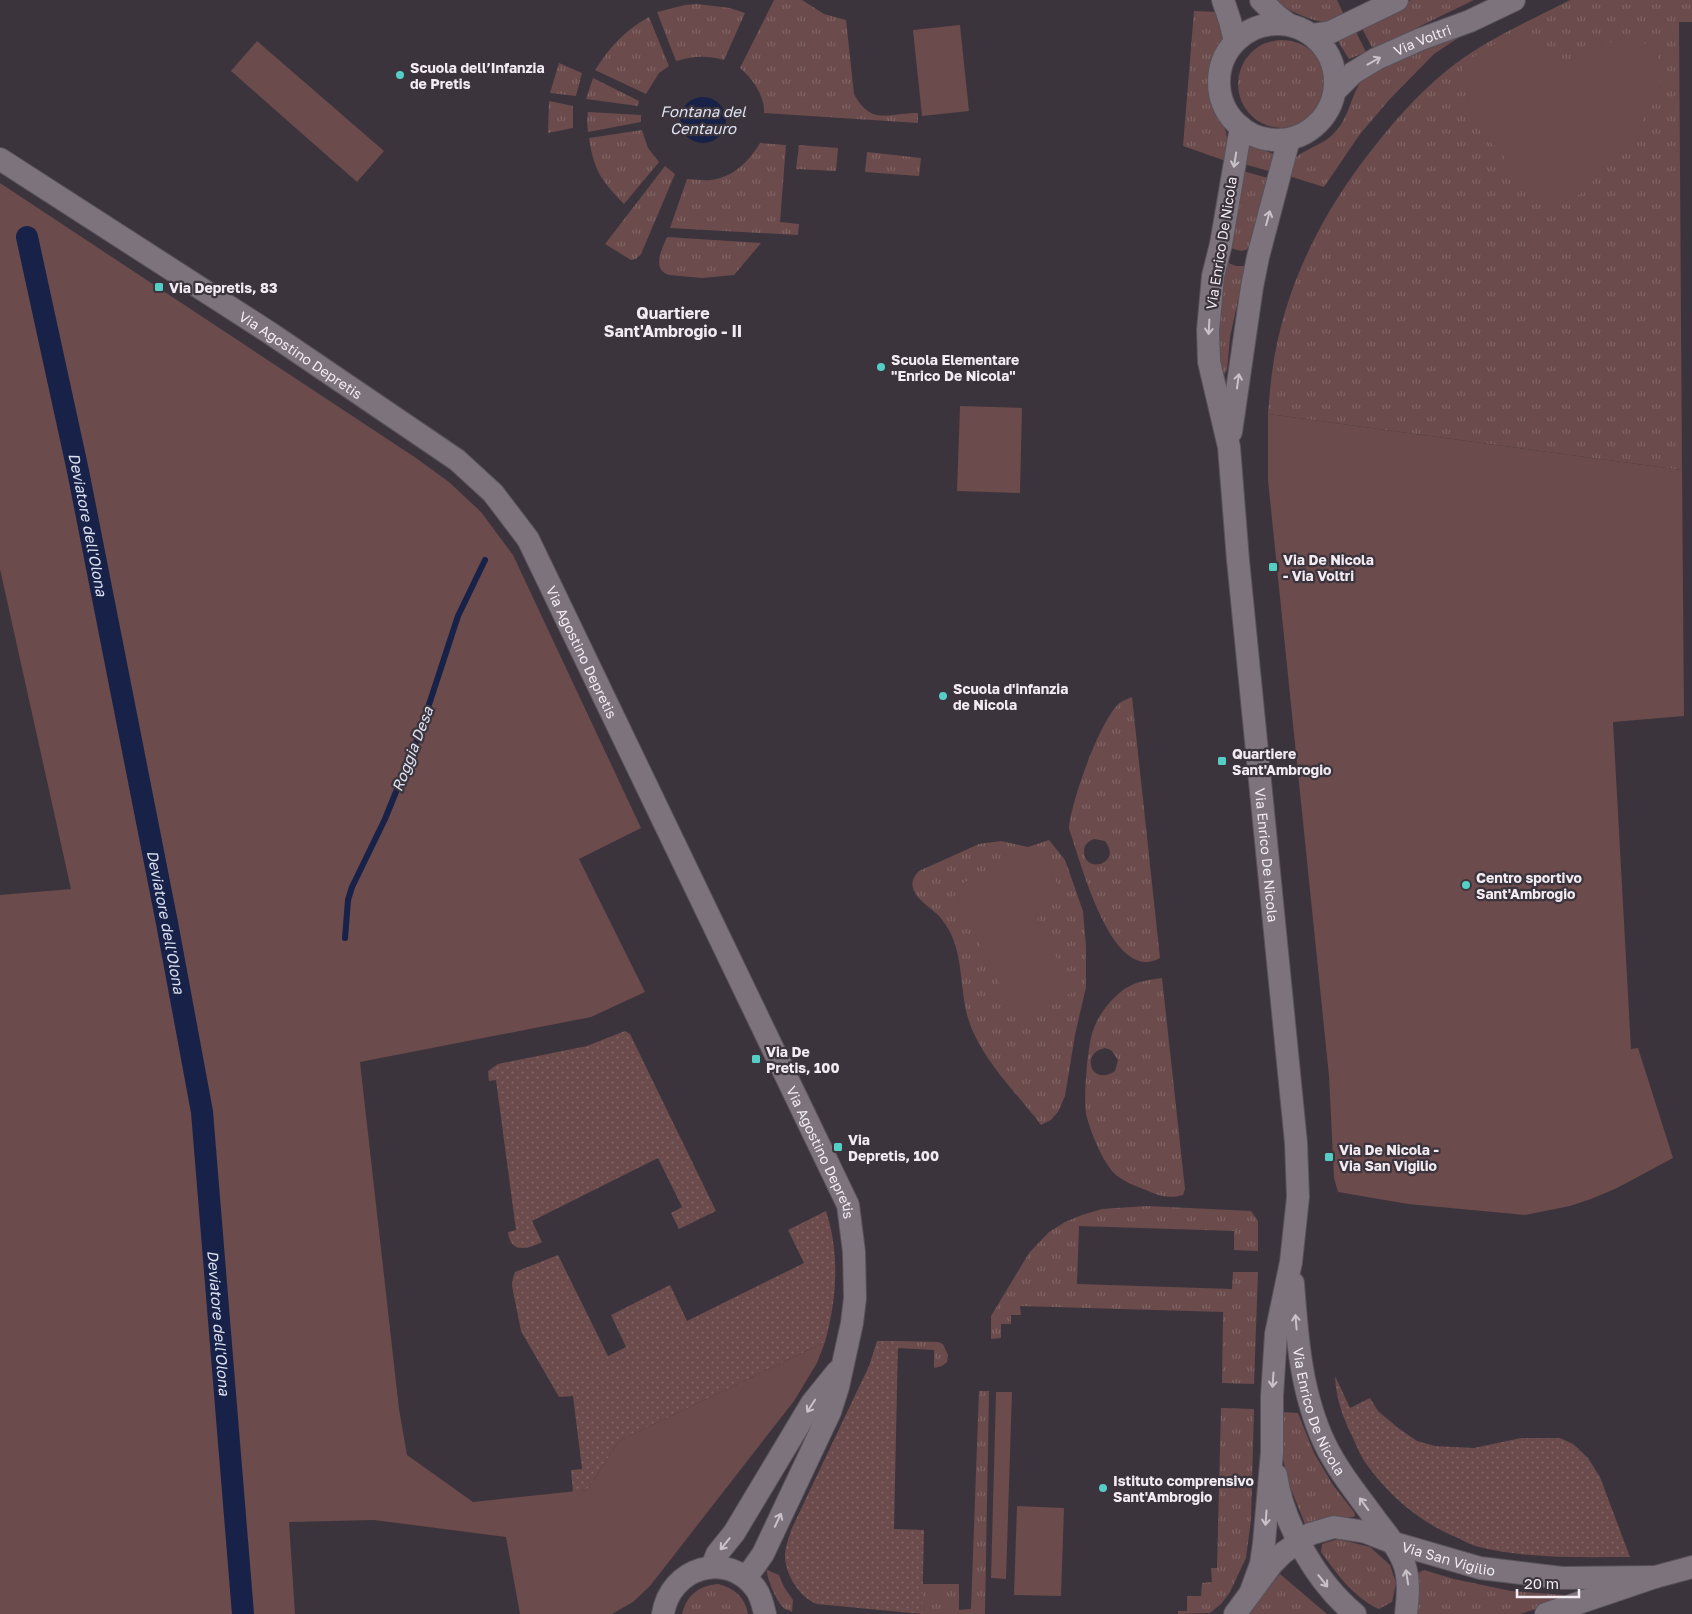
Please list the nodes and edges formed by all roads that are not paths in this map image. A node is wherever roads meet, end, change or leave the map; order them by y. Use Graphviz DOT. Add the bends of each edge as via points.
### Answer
graph roads {
  1 [pos="1223,0"];
  2 [pos="1261,0"];
  3 [pos="1397,0"];
  4 [pos="1514,0"];
  5 [pos="1288,24"];
  6 [pos="1312,35"];
  7 [pos="1235,41"];
  8 [pos="1336,90"];
  9 [pos="1240,127"];
  10 [pos="1289,139"];
  11 [pos="0,159"];
  12 [pos="1229,447"];
  13 [pos="1291,1262"];
  14 [pos="841,1368"];
  15 [pos="1272,1452"];
  16 [pos="1299,1541"];
  17 [pos="1394,1543"];
  18 [pos="712,1567"];
  19 [pos="1692,1567"];
  20 [pos="1654,1577"];
  21 [pos="746,1578"];
  22 [pos="1250,1594"];
  23 [pos="662,1613"];
  24 [pos="765,1614"];
  25 [pos="1235,1614"];
  26 [pos="1355,1614"];
  27 [pos="1406,1614"];
  28 [pos="1546,1614"];
  1 -- 7 [label="street"];
  2 -- 5 [label="street"];
  3 -- 6 [label="street" via="1330,32"];
  8 -- 4 [label="street, Via Voltri, one-way" via="1353,73 1376,59"];
  5 -- 6 [label="street"];
  5 -- 7 [label="street" via="1259,26"];
  6 -- 8 [label="street" via="1331,59"];
  7 -- 9 [label="street" via="1223,60 1219,88 1226,109"];
  8 -- 10 [label="street" via="1329,110 1320,122 1304,134"];
  9 -- 10 [label="street" via="1265,139"];
  9 -- 12 [label="street, Via Enrico De Nicola, one-way" via="1213,276 1208,330 1209,362"];
  12 -- 10 [label="street, Via Enrico De Nicola, one-way" via="1252,287"];
  11 -- 14 [label="street, Via Agostino Depretis" via="270,333 457,460 493,493 528,539 848,1205 855,1298"];
  12 -- 13 [label="street, Via Enrico De Nicola" via="1296,1142 1298,1197"];
  13 -- 15 [label="street, Via Enrico De Nicola, one-way" via="1276,1334"];
  17 -- 13 [label="street, Via Enrico De Nicola, one-way" via="1347,1481 1317,1425 1302,1368"];
  14 -- 18 [label="street, Via Agostino Depretis, one-way" via="812,1403"];
  21 -- 14 [label="street, Via Agostino Depretis, one-way" via="763,1554 830,1412"];
  15 -- 16 [label="street, Via Enrico De Nicola" via="1283,1505"];
  15 -- 22 [label="street, Via Enrico De Nicola, one-way" via="1261,1564"];
  16 -- 17 [label="street" via="1334,1527 1366,1532"];
  16 -- 22 [label="street" via="1272,1564"];
  16 -- 26 [label="street, Via Enrico De Nicola, one-way" via="1319,1576"];
  17 -- 20 [label="street, Via San Vigilio" via="1480,1568 1562,1578"];
  27 -- 17 [label="street, Via Enrico De Nicola, one-way" via="1408,1587 1404,1562"];
  18 -- 21 [label="street" via="733,1571"];
  18 -- 23 [label="street" via="697,1570 674,1586"];
  19 -- 20 [label="street, Via San Vigilio"];
  20 -- 28 [label="street, Via San Vigilio"];
  21 -- 24 [label="street" via="756,1589"];
  22 -- 25 [label="street"];
}
